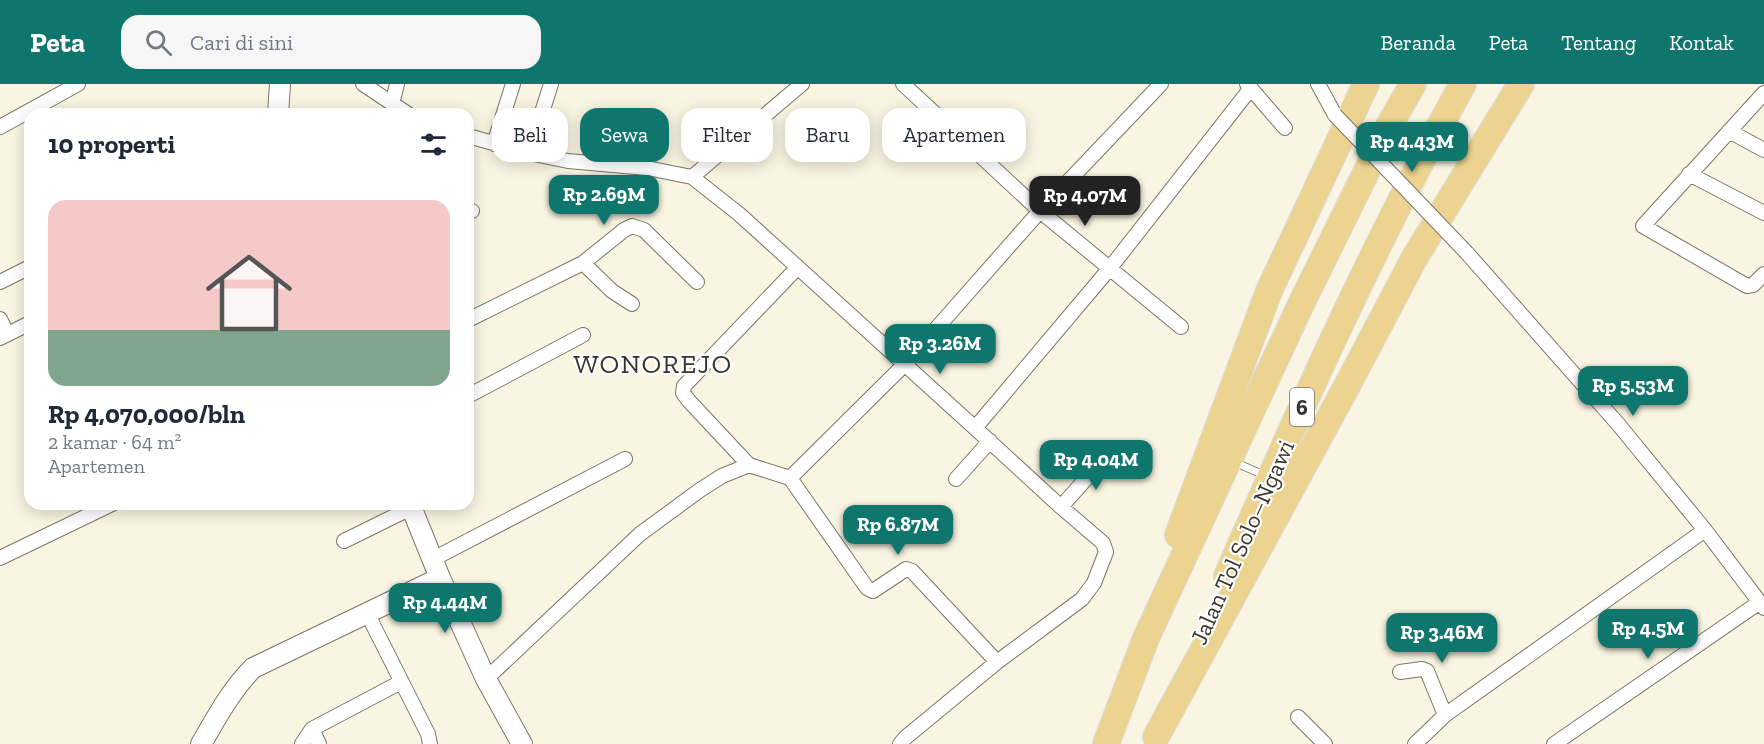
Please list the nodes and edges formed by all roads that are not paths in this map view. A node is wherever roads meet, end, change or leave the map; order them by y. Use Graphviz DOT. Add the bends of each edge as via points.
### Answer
graph roads {
  1 [pos="280,84"];
  2 [pos="363,84"];
  3 [pos="398,84"];
  4 [pos="513,84"];
  5 [pos="551,84"];
  6 [pos="802,84"];
  7 [pos="903,84"];
  8 [pos="1161,84"];
  9 [pos="1318,84"];
  10 [pos="1366,84"];
  11 [pos="1413,84"];
  12 [pos="1463,84"];
  13 [pos="1521,84"];
  14 [pos="71,85"];
  15 [pos="1249,86"];
  16 [pos="1764,93"];
  17 [pos="392,104"];
  18 [pos="32,108"];
  19 [pos="278,108"];
  20 [pos="398,108"];
  21 [pos="505,108"];
  22 [pos="543,108"];
  23 [pos="24,113"];
  24 [pos="0,127"];
  25 [pos="1285,129"];
  26 [pos="1730,131"];
  27 [pos="474,137"];
  28 [pos="492,143"];
  29 [pos="1764,150"];
  30 [pos="568,161"];
  31 [pos="1689,174"];
  32 [pos="692,177"];
  33 [pos="1040,211"];
  34 [pos="1764,213"];
  35 [pos="584,263"];
  36 [pos="798,267"];
  37 [pos="1110,268"];
  38 [pos="24,270"];
  39 [pos="1764,274"];
  40 [pos="0,282"];
  41 [pos="697,282"];
  42 [pos="632,304"];
  43 [pos="474,317"];
  44 [pos="0,319"];
  45 [pos="24,326"];
  46 [pos="1182,327"];
  47 [pos="583,334"];
  48 [pos="4,336"];
  49 [pos="905,364"];
  50 [pos="474,393"];
  51 [pos="975,428"];
  52 [pos="990,441"];
  53 [pos="1108,454"];
  54 [pos="625,459"];
  55 [pos="1230,460"];
  56 [pos="749,465"];
  57 [pos="790,478"];
  58 [pos="1270,478"];
  59 [pos="956,479"];
  60 [pos="1061,507"];
  61 [pos="100,510"];
  62 [pos="403,510"];
  63 [pos="413,510"];
  64 [pos="1705,530"];
  65 [pos="344,541"];
  66 [pos="0,558"];
  67 [pos="436,568"];
  68 [pos="1762,605"];
  69 [pos="367,613"];
  70 [pos="1146,638"];
  71 [pos="997,662"];
  72 [pos="1400,672"];
  73 [pos="486,680"];
  74 [pos="401,682"];
  75 [pos="1444,715"];
  76 [pos="1298,717"];
  77 [pos="312,729"];
  78 [pos="1154,740"];
  79 [pos="201,744"];
  80 [pos="302,744"];
  81 [pos="319,744"];
  82 [pos="430,744"];
  83 [pos="522,744"];
  84 [pos="900,744"];
  85 [pos="1106,744"];
  86 [pos="1325,744"];
  87 [pos="1415,744"];
  88 [pos="1556,744"];
  1 -- 19 [label="street"];
  2 -- 17 [label="street"];
  3 -- 17 [label="street"];
  4 -- 21 [label="street"];
  5 -- 22 [label="street"];
  6 -- 32 [label="street"];
  7 -- 33 [label="street"];
  8 -- 33 [label="street"];
  9 -- 64 [label="street, bridge" via="1335,115 1467,253 1618,424"];
  10 -- 70 [label="highway" via="1269,291 1166,567"];
  11 -- 55 [label="highway, Jalan Tol Solo–Ngawi / 6" via="1307,292"];
  12 -- 58 [label="highway, Jalan Tol Solo–Ngawi / 6" via="1347,310"];
  13 -- 78 [label="highway" via="1415,257"];
  14 -- 18 [label="street"];
  15 -- 25 [label="street"];
  15 -- 37 [label="street"];
  16 -- 26 [label="street"];
  17 -- 20 [label="street"];
  23 -- 24 [label="street"];
  26 -- 29 [label="street"];
  26 -- 31 [label="street"];
  27 -- 28 [label="street"];
  30 -- 32 [label="street" via="647,168"];
  31 -- 34 [label="street"];
  31 -- 39 [label="street" via="1643,228 1747,286"];
  32 -- 36 [label="street"];
  33 -- 37 [label="street"];
  33 -- 49 [label="street"];
  35 -- 41 [label="street" via="632,226 644,230"];
  35 -- 42 [label="street" via="612,291"];
  35 -- 43 [label="street"];
  36 -- 49 [label="street"];
  36 -- 56 [label="street" via="684,386 682,393"];
  37 -- 46 [label="street"];
  37 -- 51 [label="street"];
  38 -- 40 [label="street"];
  44 -- 48 [label="street"];
  45 -- 48 [label="street"];
  47 -- 50 [label="street"];
  49 -- 51 [label="street"];
  49 -- 57 [label="street"];
  51 -- 52 [label="street"];
  52 -- 59 [label="street"];
  52 -- 60 [label="street"];
  53 -- 60 [label="street"];
  54 -- 67 [label="street"];
  55 -- 58 [label="lane"];
  55 -- 70 [label="highway, Jalan Tol Solo–Ngawi / 6"];
  56 -- 57 [label="street"];
  56 -- 73 [label="street" via="722,476 639,534"];
  57 -- 71 [label="street" via="867,588 873,591 906,569 912,571"];
  58 -- 78 [label="highway, Jalan Tol Solo–Ngawi / 6"];
  60 -- 71 [label="street" via="1103,543 1106,552 1094,583 1082,599"];
  61 -- 66 [label="street"];
  62 -- 65 [label="street"];
  63 -- 67 [label="street"];
  64 -- 68 [label="street"];
  64 -- 75 [label="street"];
  67 -- 69 [label="street"];
  67 -- 73 [label="street"];
  68 -- 88 [label="street"];
  69 -- 74 [label="street"];
  69 -- 79 [label="street" via="253,668 230,695"];
  70 -- 85 [label="highway, Jalan Tol Solo–Ngawi / 6"];
  71 -- 84 [label="street"];
  72 -- 75 [label="street" via="1427,671"];
  73 -- 83 [label="street"];
  74 -- 77 [label="street"];
  74 -- 82 [label="street"];
  75 -- 87 [label="street"];
  76 -- 86 [label="street"];
  77 -- 80 [label="street"];
  77 -- 81 [label="street"];
}
